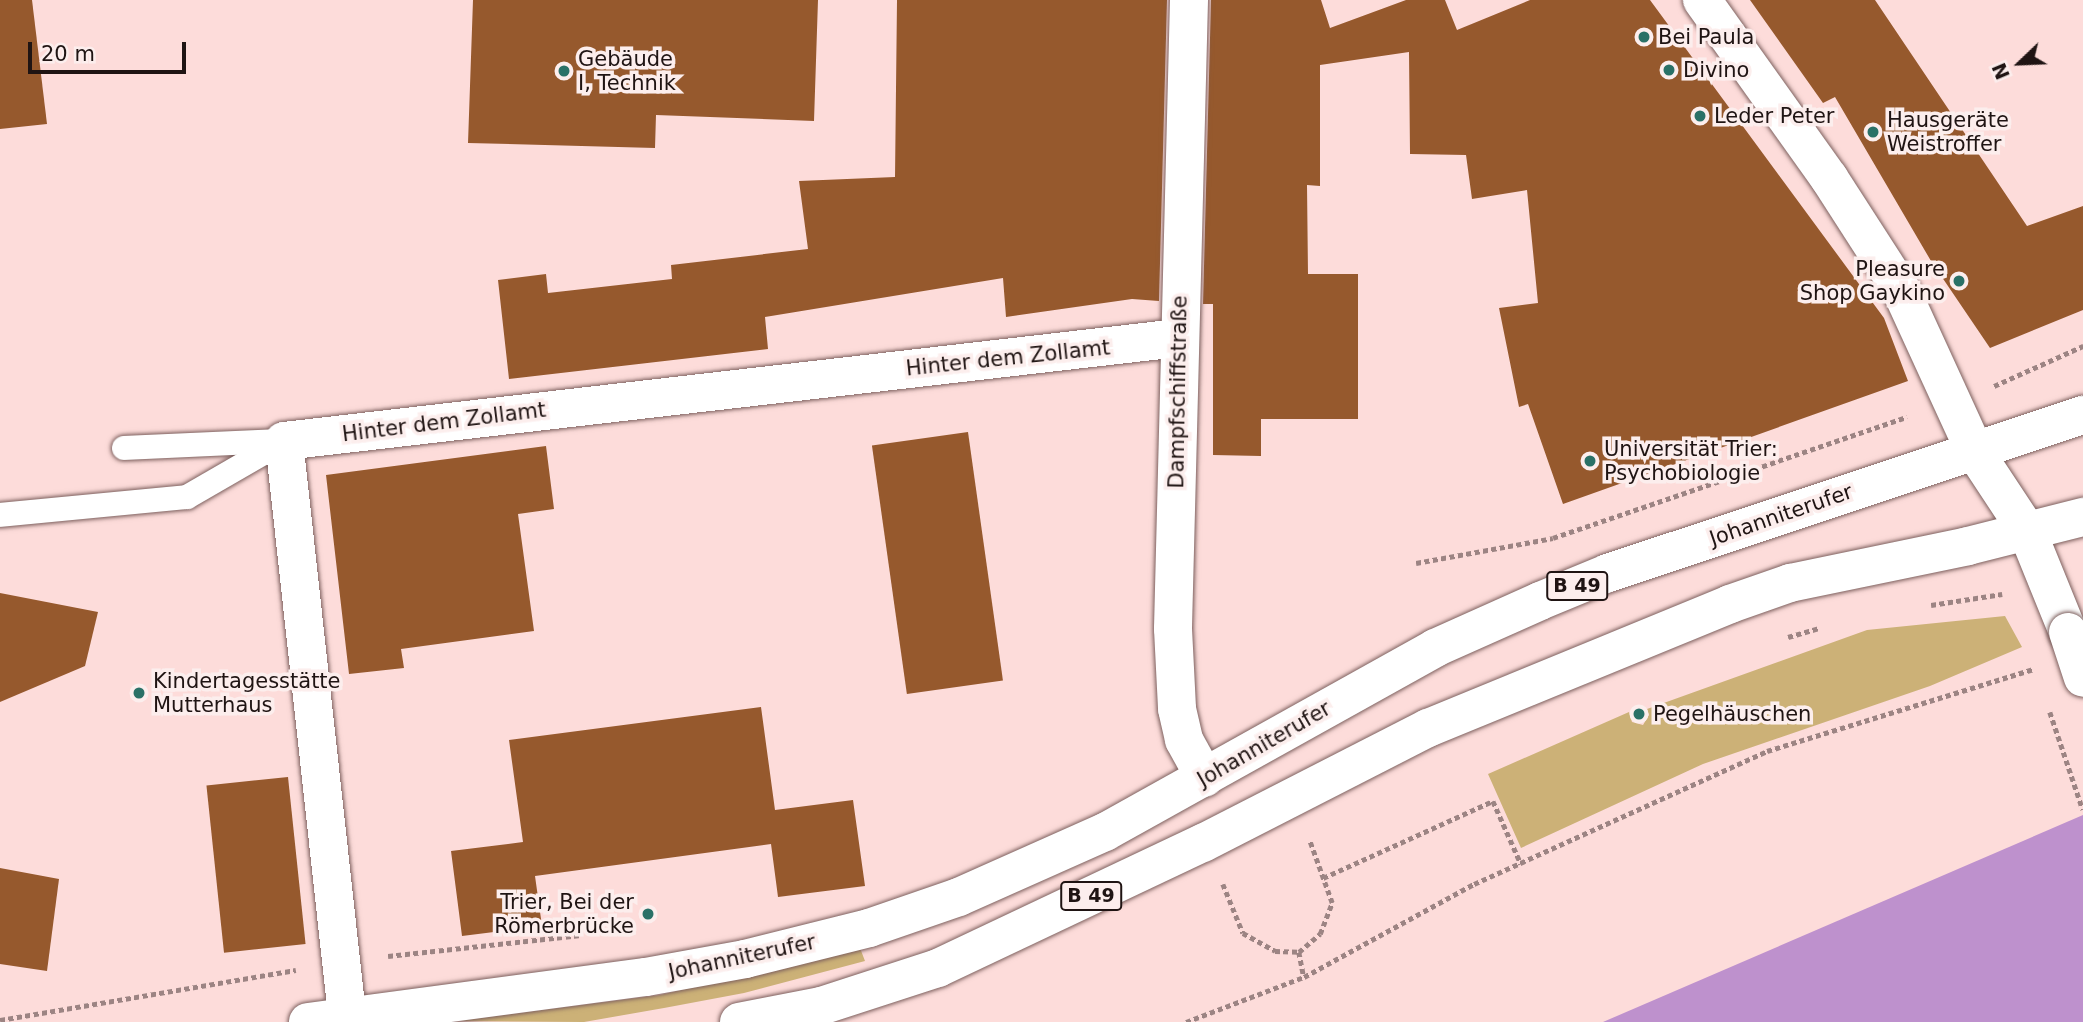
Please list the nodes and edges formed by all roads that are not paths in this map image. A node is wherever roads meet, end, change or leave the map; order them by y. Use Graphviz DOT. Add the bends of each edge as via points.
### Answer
graph roads {
  1 [pos="1189,0"];
  2 [pos="1702,0"];
  3 [pos="1178,338"];
  4 [pos="2083,415"];
  5 [pos="284,441"];
  6 [pos="124,448"];
  7 [pos="1975,452"];
  8 [pos="0,515"];
  9 [pos="2083,517"];
  10 [pos="2028,531"];
  11 [pos="2083,678"];
  12 [pos="1205,778"];
  13 [pos="1275,806"];
  14 [pos="347,1019"];
  15 [pos="308,1022"];
  16 [pos="739,1022"];
  1 -- 3 [label="main road, Dampfschiffstraße"];
  2 -- 7 [label="main road" via="1829,178 1900,288"];
  3 -- 5 [label="main road, Hinter dem Zollamt"];
  3 -- 12 [label="main road, Dampfschiffstraße" via="1173,629 1177,709 1184,740"];
  4 -- 7 [label="main road, Johanniterufer / B 49"];
  5 -- 6 [label="lane"];
  5 -- 8 [label="lane" via="187,497"];
  5 -- 14 [label="main road"];
  7 -- 10 [label="main road"];
  7 -- 12 [label="main road, Johanniterufer / B 49" via="1608,573 1540,601 1435,648"];
  9 -- 10 [label="main road, B 49"];
  10 -- 11 [label="main road, bridge"];
  10 -- 13 [label="main road, B 49" via="1790,583 1730,604 1440,723"];
  12 -- 13 [label="main road" via="1243,804"];
  12 -- 14 [label="main road, Johanniterufer / B 49" via="1035,866 869,928 745,959 646,977 428,1004"];
  13 -- 16 [label="main road, B 49" via="938,968 821,1006"];
  14 -- 15 [label="main road, B 49"];
}
